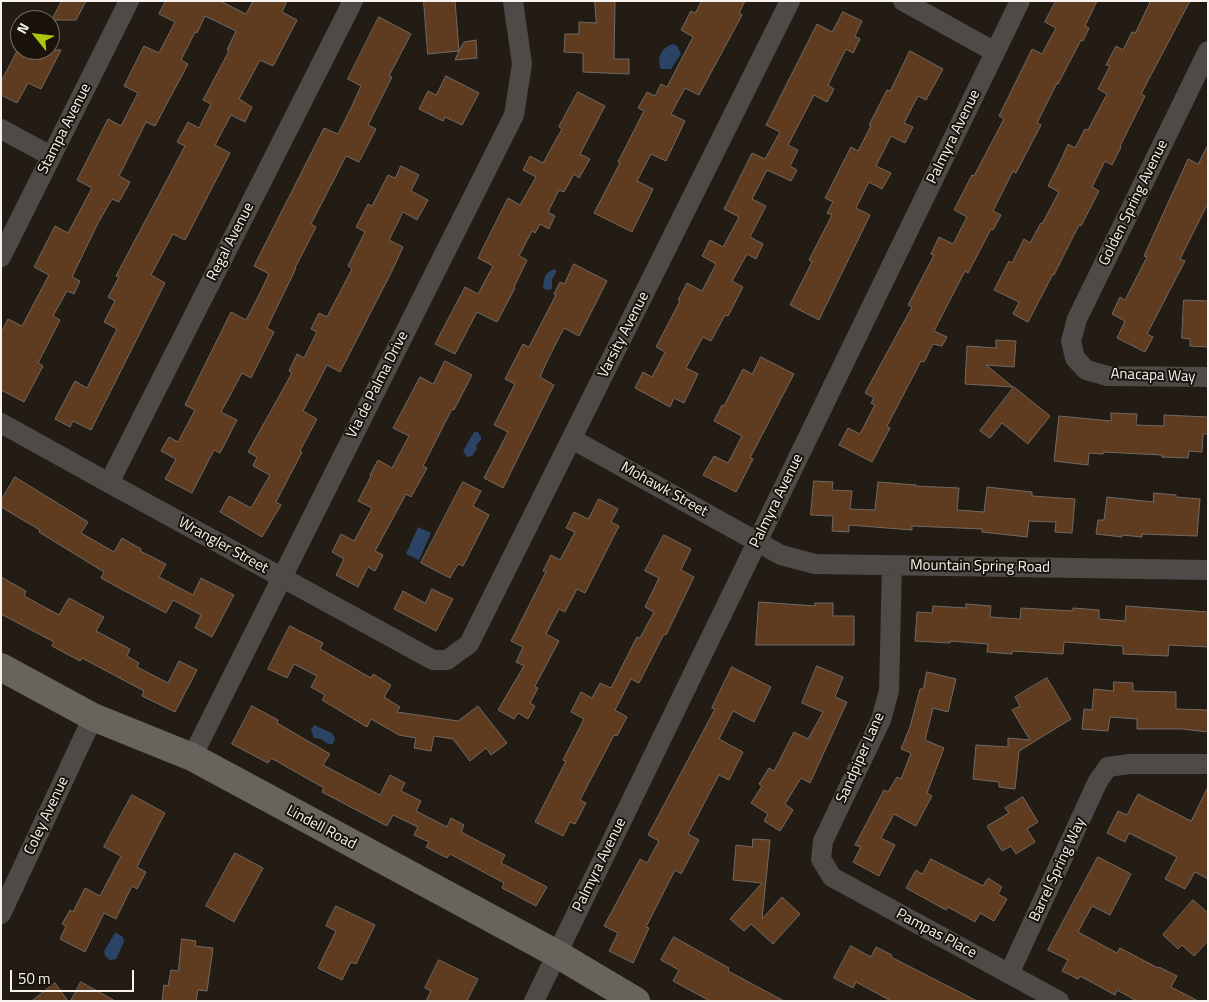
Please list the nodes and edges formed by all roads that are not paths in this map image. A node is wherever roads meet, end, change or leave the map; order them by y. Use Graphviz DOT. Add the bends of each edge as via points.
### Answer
graph roads {
  1 [pos="129,1"];
  2 [pos="353,1"];
  3 [pos="513,1"];
  4 [pos="790,1"];
  5 [pos="903,1"];
  6 [pos="1020,1"];
  7 [pos="1208,51"];
  8 [pos="995,52"];
  9 [pos="1,129"];
  10 [pos="51,156"];
  11 [pos="1,257"];
  12 [pos="1075,358"];
  13 [pos="1208,377"];
  14 [pos="1,423"];
  15 [pos="572,439"];
  16 [pos="108,483"];
  17 [pos="757,542"];
  18 [pos="892,565"];
  19 [pos="1208,570"];
  20 [pos="282,578"];
  21 [pos="447,660"];
  22 [pos="1,666"];
  23 [pos="94,718"];
  24 [pos="192,757"];
  25 [pos="1208,764"];
  26 [pos="821,859"];
  27 [pos="1,914"];
  28 [pos="557,954"];
  29 [pos="1010,974"];
  30 [pos="534,1001"];
  31 [pos="636,1001"];
  32 [pos="1059,1001"];
  1 -- 10 [label="street, Stampa Avenue"];
  2 -- 16 [label="street, Regal Avenue"];
  3 -- 20 [label="street, Via de Palma Drive" via="522,64 514,115"];
  4 -- 15 [label="street, Varsity Avenue"];
  5 -- 8 [label="street"];
  6 -- 8 [label="street, Palmyra Avenue"];
  7 -- 12 [label="street, Golden Spring Avenue" via="1077,319 1071,341"];
  8 -- 17 [label="street, Palmyra Avenue"];
  9 -- 10 [label="street"];
  10 -- 11 [label="street, Stampa Avenue"];
  12 -- 13 [label="street, Anacapa Way" via="1086,370 1108,376"];
  14 -- 16 [label="street, Wrangler Street"];
  15 -- 17 [label="street, Mohawk Street"];
  15 -- 21 [label="street, Varsity Avenue" via="469,644"];
  16 -- 20 [label="street, Wrangler Street"];
  17 -- 18 [label="street, Mountain Spring Road" via="781,555 815,564"];
  17 -- 28 [label="street, Palmyra Avenue"];
  18 -- 19 [label="street, Mountain Spring Road"];
  18 -- 26 [label="street, Sandpiper Lane" via="889,691 881,720 823,841"];
  20 -- 21 [label="street, Wrangler Street" via="434,660"];
  20 -- 24 [label="street, Via de Palma Drive"];
  22 -- 23 [label="street, Lindell Road"];
  23 -- 24 [label="street, Lindell Road"];
  23 -- 27 [label="street, Coley Avenue"];
  24 -- 28 [label="street, Lindell Road"];
  25 -- 29 [label="street, Barrel Spring Way" via="1108,767 1098,782"];
  26 -- 29 [label="street, Pampas Place" via="832,878"];
  28 -- 30 [label="street, Palmyra Avenue"];
  28 -- 31 [label="street, Lindell Road"];
  29 -- 32 [label="street, Pampas Place"];
}
